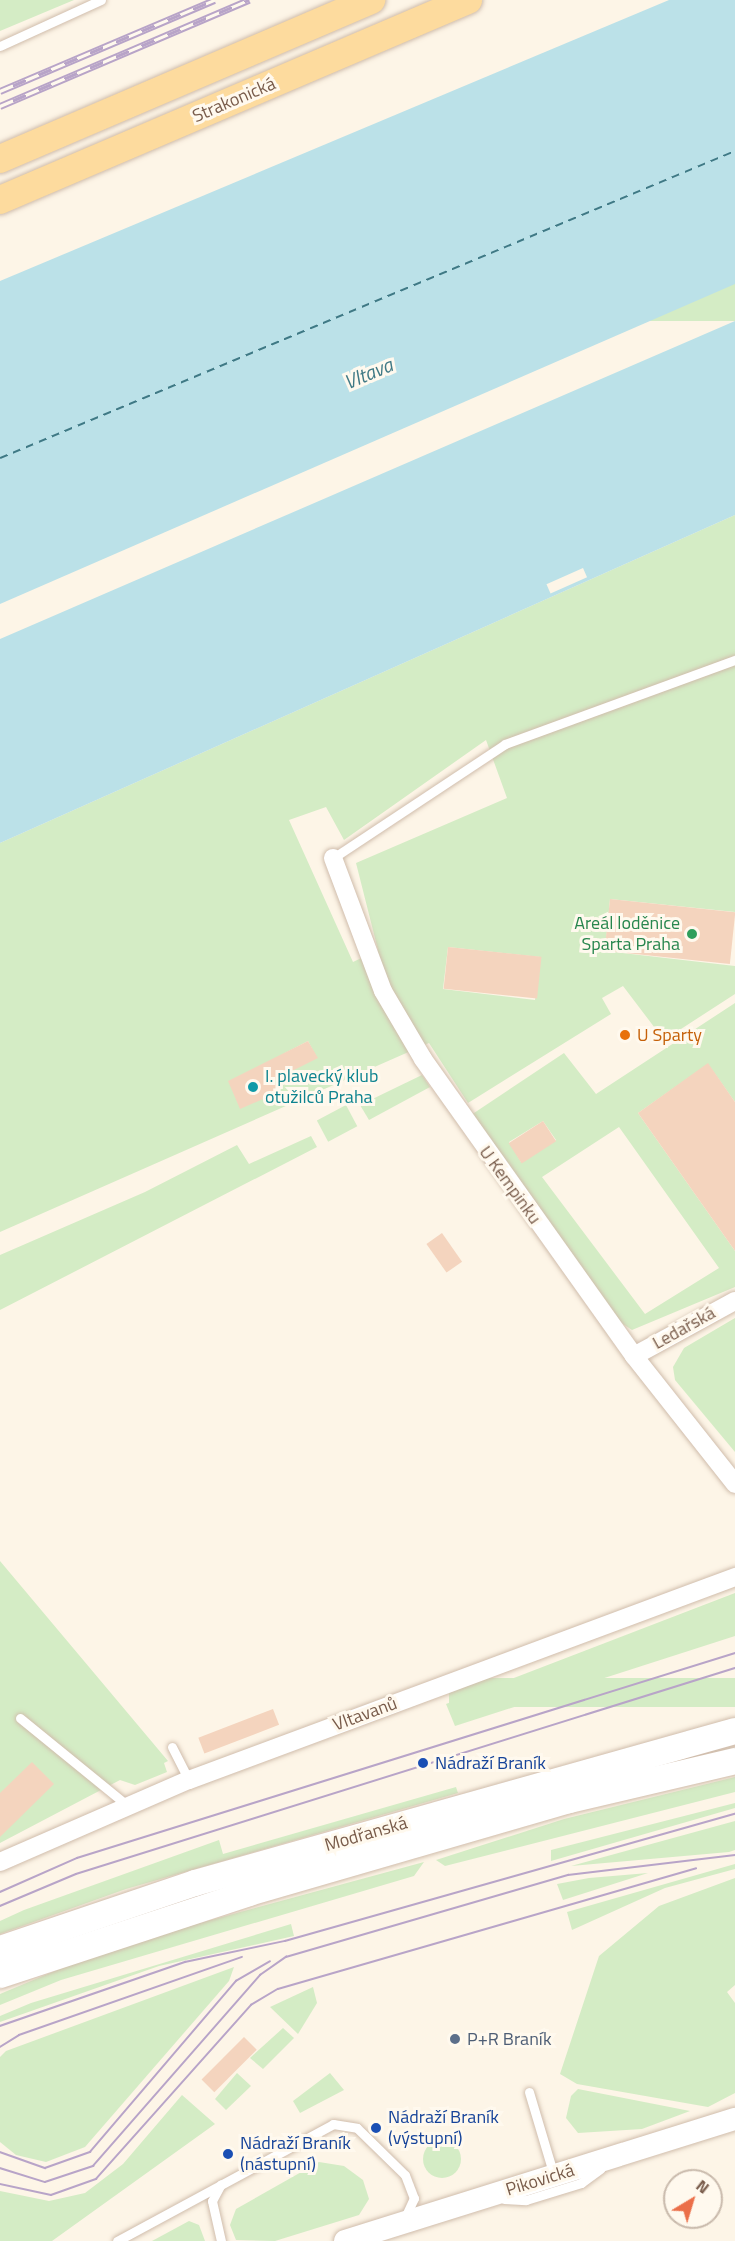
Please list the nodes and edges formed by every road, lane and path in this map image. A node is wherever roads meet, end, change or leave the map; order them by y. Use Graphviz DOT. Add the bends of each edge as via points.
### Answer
graph roads {
  1 [pos="101,0"];
  2 [pos="371,0"];
  3 [pos="468,0"];
  4 [pos="0,46"];
  5 [pos="0,159"];
  6 [pos="0,200"];
  7 [pos="735,660"];
  8 [pos="333,858"];
  9 [pos="735,1300"];
  10 [pos="634,1356"];
  11 [pos="735,1484"];
  12 [pos="735,1576"];
  13 [pos="20,1718"];
  14 [pos="735,1731"];
  15 [pos="172,1747"];
  16 [pos="735,1761"];
  17 [pos="189,1780"];
  18 [pos="128,1806"];
  19 [pos="0,1862"];
  20 [pos="0,1949"];
  21 [pos="0,1976"];
  22 [pos="529,2092"];
  23 [pos="735,2119"];
  24 [pos="613,2159"];
  25 [pos="554,2176"];
  26 [pos="227,2178"];
  27 [pos="487,2197"];
  28 [pos="396,2225"];
  29 [pos="117,2241"];
  30 [pos="221,2241"];
  31 [pos="345,2241"];
  1 -- 4 [label="lane"];
  2 -- 5 [label="main road, Strakonická"];
  3 -- 6 [label="main road, Strakonická"];
  7 -- 8 [label="lane" via="505,744"];
  8 -- 10 [label="street, U Kempinku" via="380,983 423,1059"];
  9 -- 10 [label="street, Ledařská"];
  10 -- 11 [label="street, U Kempinku"];
  12 -- 17 [label="street, Vltavanů"];
  13 -- 18 [label="lane"];
  14 -- 20 [label="main road, Modřanská" via="138,1900"];
  15 -- 17 [label="lane"];
  16 -- 21 [label="main road, Modřanská" via="568,1800 226,1899"];
  17 -- 18 [label="street, Vltavanů"];
  18 -- 19 [label="street, Vltavanů"];
  22 -- 25 [label="lane"];
  23 -- 24 [label="street, Pikovická"];
  24 -- 25 [label="street, Pikovická"];
  24 -- 27 [label="lane" via="581,2183 526,2200"];
  25 -- 27 [label="street, Pikovická"];
  26 -- 28 [label="lane" via="321,2127 344,2124 366,2134 408,2179 413,2204"];
  26 -- 29 [label="lane"];
  26 -- 30 [label="lane" via="212,2201"];
  27 -- 28 [label="street, Pikovická"];
  28 -- 31 [label="street, Pikovická"];
}
